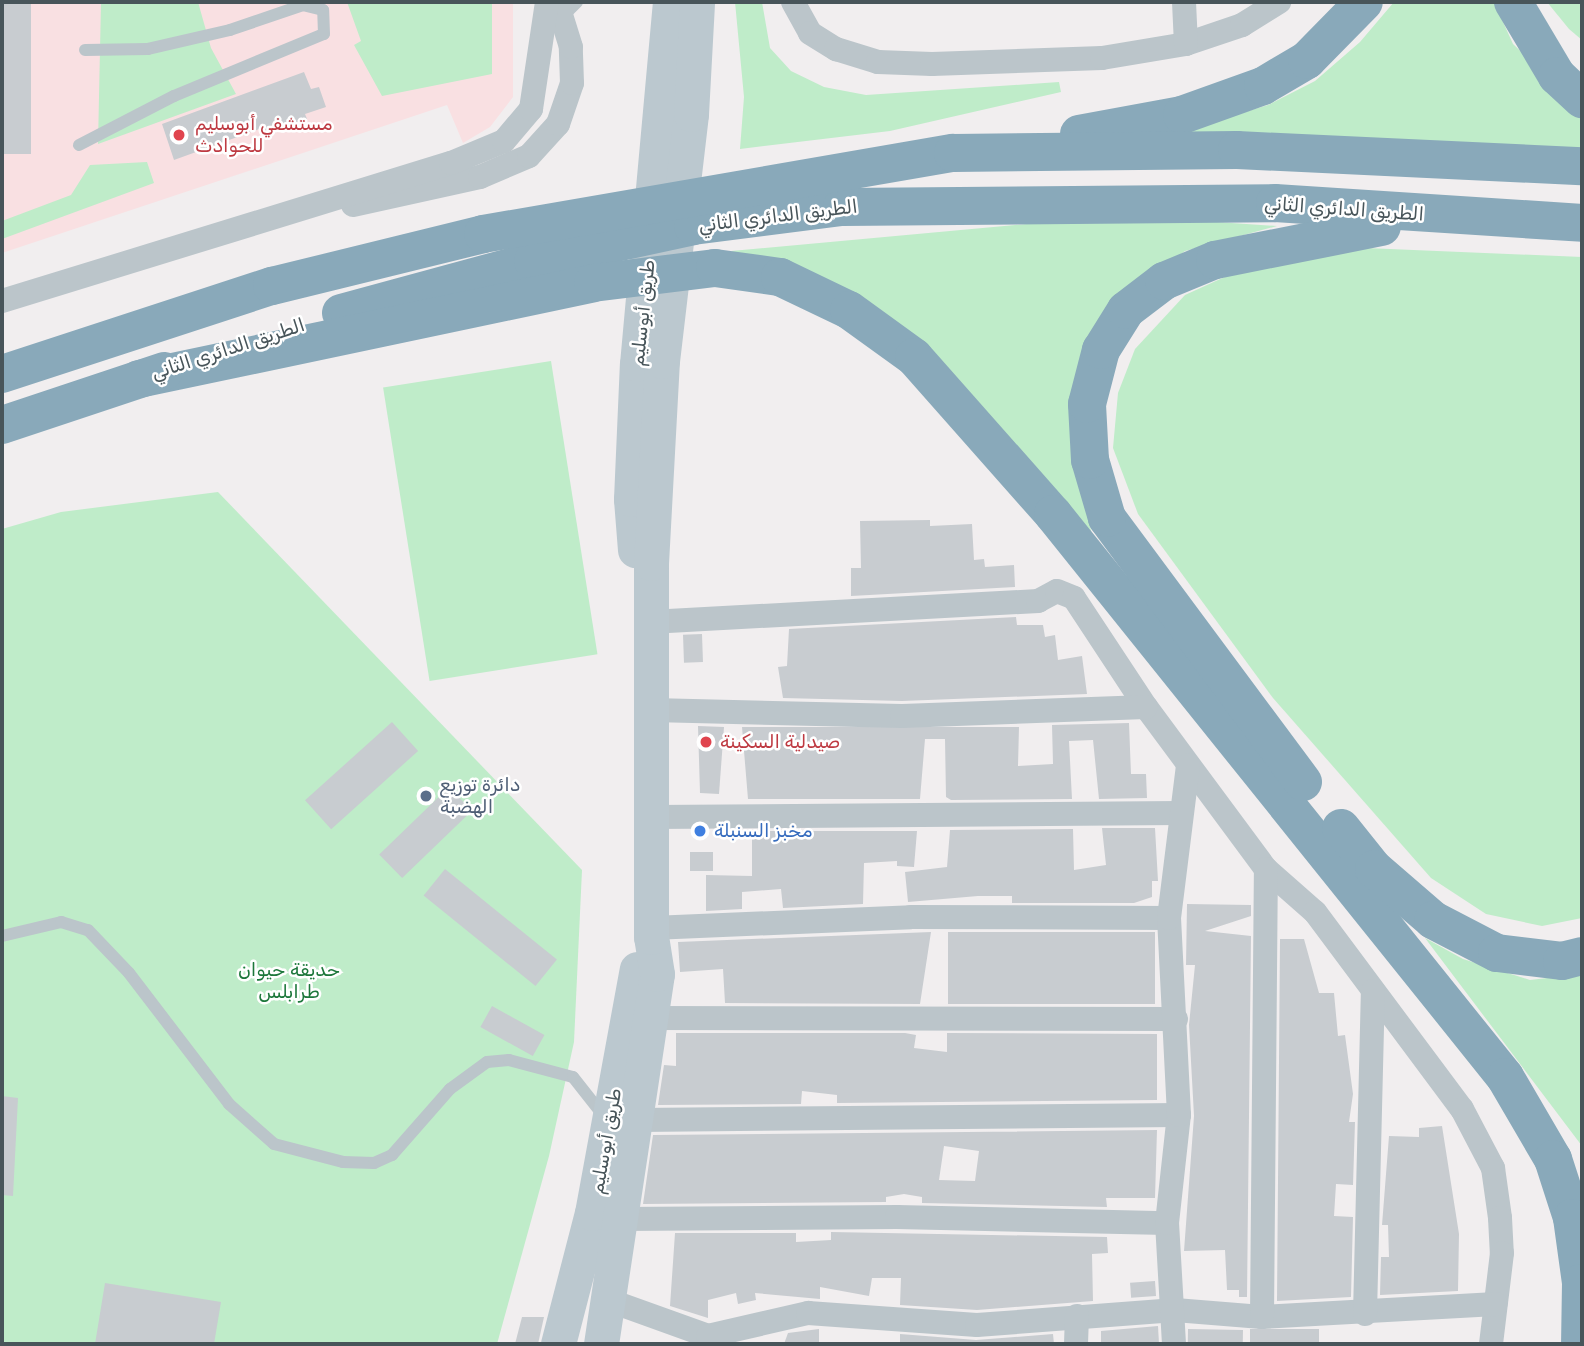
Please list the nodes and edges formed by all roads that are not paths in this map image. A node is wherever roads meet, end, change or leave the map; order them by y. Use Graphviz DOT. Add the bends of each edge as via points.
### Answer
graph roads {
  1 [pos="670,2"];
  2 [pos="696,2"];
  3 [pos="793,2"];
  4 [pos="1184,2"];
  5 [pos="1364,2"];
  6 [pos="1513,2"];
  7 [pos="1271,5"];
  8 [pos="561,6"];
  9 [pos="1186,44"];
  10 [pos="85,50"];
  11 [pos="1582,99"];
  12 [pos="677,116"];
  13 [pos="79,145"];
  14 [pos="953,153"];
  15 [pos="1582,166"];
  16 [pos="1459,216"];
  17 [pos="1582,223"];
  18 [pos="2,301"];
  19 [pos="2,374"];
  20 [pos="139,379"];
  21 [pos="2,425"];
  22 [pos="650,622"];
  23 [pos="1146,707"];
  24 [pos="652,710"];
  25 [pos="1188,765"];
  26 [pos="1180,813"];
  27 [pos="653,817"];
  28 [pos="1266,869"];
  29 [pos="1170,918"];
  30 [pos="651,932"];
  31 [pos="2,936"];
  32 [pos="1582,956"];
  33 [pos="1373,991"];
  34 [pos="653,1018"];
  35 [pos="1176,1019"];
  36 [pos="1179,1115"];
  37 [pos="623,1122"];
  38 [pos="621,1219"];
  39 [pos="1167,1223"];
  40 [pos="608,1300"];
  41 [pos="1496,1304"];
  42 [pos="1175,1310"];
  43 [pos="1365,1314"];
  44 [pos="1077,1316"];
  45 [pos="1262,1317"];
  46 [pos="718,1340"];
  47 [pos="558,1344"];
  48 [pos="601,1344"];
  49 [pos="1076,1344"];
  50 [pos="1174,1344"];
  51 [pos="1492,1344"];
  52 [pos="1580,1344"];
  1 -- 12 [label="main road, طريق أبوسليم"];
  2 -- 12 [label="main road, طريق أبوسليم"];
  3 -- 9 [label="street" via="810,33 836,49 878,62 1102,58"];
  4 -- 9 [label="street"];
  5 -- 14 [label="highway" via="1307,60 1218,104 1140,123"];
  6 -- 11 [label="highway" via="1557,76"];
  7 -- 9 [label="street"];
  8 -- 18 [label="street" via="574,67 572,83 558,124 529,156 480,177 390,199 256,222"];
  10 -- 13 [label="lane" via="148,49 230,30 303,5 323,10 324,34 174,96"];
  12 -- 22 [label="main road, طريق أبوسليم" via="650,362"];
  14 -- 15 [label="highway, الطريق الدائري الثاني" via="1237,150"];
  14 -- 19 [label="highway, الطريق الدائري الثاني" via="483,234 272,286"];
  16 -- 17 [label="highway, الطريق الدائري الثاني"];
  16 -- 20 [label="highway, الطريق الدائري الثاني" via="1275,203 1100,201 765,214 533,261 314,321"];
  16 -- 32 [label="highway" via="1282,243 1215,260 1164,281 1126,310 1101,350 1087,404 1090,460 1107,518 1141,570 1374,869 1433,920 1497,953 1562,961"];
  20 -- 21 [label="highway, الطريق الدائري الثاني"];
  20 -- 52 [label="highway" via="593,283 715,268 779,277 849,310 914,358 1053,514 1506,1077 1553,1159 1572,1218 1581,1283"];
  22 -- 23 [label="street" via="1038,601 1057,591 1081,605"];
  22 -- 24 [label="main road, طريق أبوسليم"];
  23 -- 24 [label="street" via="902,716"];
  23 -- 25 [label="street"];
  24 -- 27 [label="main road, طريق أبوسليم"];
  25 -- 26 [label="street"];
  25 -- 28 [label="street"];
  26 -- 27 [label="street"];
  26 -- 29 [label="street"];
  27 -- 30 [label="main road, طريق أبوسليم"];
  28 -- 33 [label="street" via="1315,912"];
  28 -- 45 [label="street"];
  29 -- 30 [label="street" via="911,916"];
  29 -- 35 [label="street"];
  30 -- 34 [label="main road, طريق أبوسليم" via="657,974"];
  30 -- 37 [label="main road, طريق أبوسليم" via="637,967"];
  31 -- 37 [label="lane" via="61,922 88,930 129,973 229,1104 274,1144 343,1162 374,1163 392,1155 469,1074 487,1062 509,1060 573,1077"];
  33 -- 41 [label="street" via="1462,1109 1493,1168 1502,1253"];
  33 -- 43 [label="street"];
  34 -- 35 [label="street"];
  34 -- 37 [label="main road, طريق أبوسليم"];
  35 -- 36 [label="street"];
  36 -- 37 [label="street"];
  36 -- 39 [label="street"];
  37 -- 38 [label="main road, طريق أبوسليم"];
  37 -- 47 [label="main road, طريق أبوسليم"];
  38 -- 39 [label="street" via="897,1217"];
  38 -- 40 [label="main road, طريق أبوسليم"];
  39 -- 42 [label="street"];
  40 -- 46 [label="street"];
  40 -- 48 [label="main road, طريق أبوسليم"];
  41 -- 43 [label="street"];
  41 -- 51 [label="street"];
  42 -- 44 [label="street"];
  42 -- 45 [label="street"];
  42 -- 50 [label="street"];
  43 -- 45 [label="street"];
  44 -- 46 [label="street" via="976,1325 808,1313"];
  44 -- 49 [label="street"];
}
